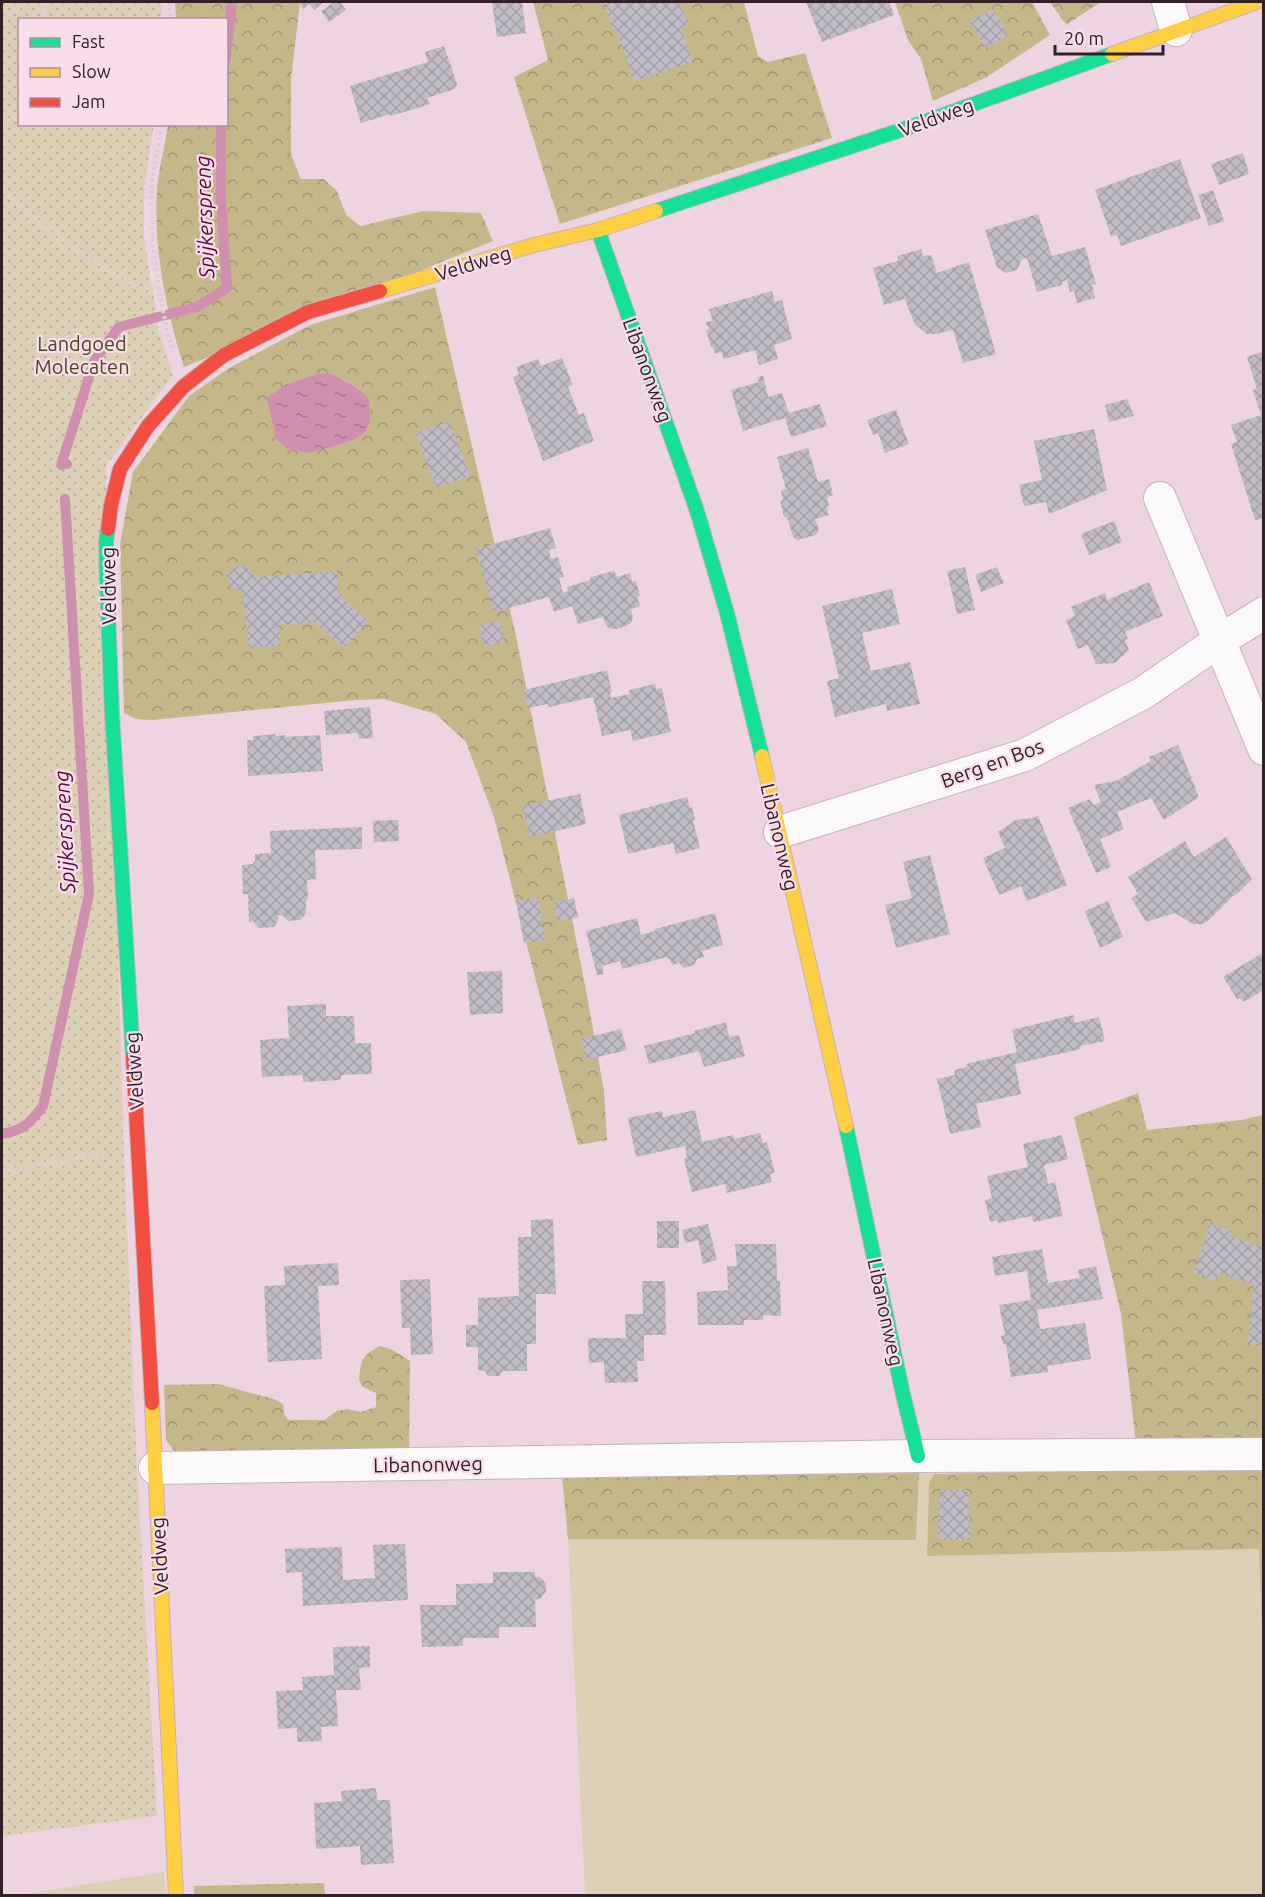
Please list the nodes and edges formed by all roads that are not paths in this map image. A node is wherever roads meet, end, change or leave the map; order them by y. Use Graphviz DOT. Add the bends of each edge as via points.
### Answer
graph roads {
  1 [pos="1257,2"];
  2 [pos="1172,16"];
  3 [pos="598,231"];
  4 [pos="1160,498"];
  5 [pos="1263,613"];
  6 [pos="1219,641"];
  7 [pos="1263,749"];
  8 [pos="780,832"];
  9 [pos="1263,1454"];
  10 [pos="918,1456"];
  11 [pos="154,1468"];
  12 [pos="176,1896"];
  1 -- 2 [label="street, Veldweg"];
  2 -- 3 [label="street, Veldweg" via="916,125"];
  3 -- 8 [label="street, Libanonweg" via="697,511 727,613"];
  3 -- 11 [label="street, Veldweg" via="534,245 308,312 224,355 184,386 148,426 120,469 106,543 107,585"];
  4 -- 6 [label="street"];
  5 -- 6 [label="street, Berg en Bos"];
  6 -- 7 [label="street"];
  6 -- 8 [label="street, Berg en Bos" via="1143,693 1025,755"];
  8 -- 10 [label="street, Libanonweg"];
  9 -- 10 [label="street, Libanonweg"];
  10 -- 11 [label="street, Libanonweg"];
  11 -- 12 [label="street, Veldweg"];
}
